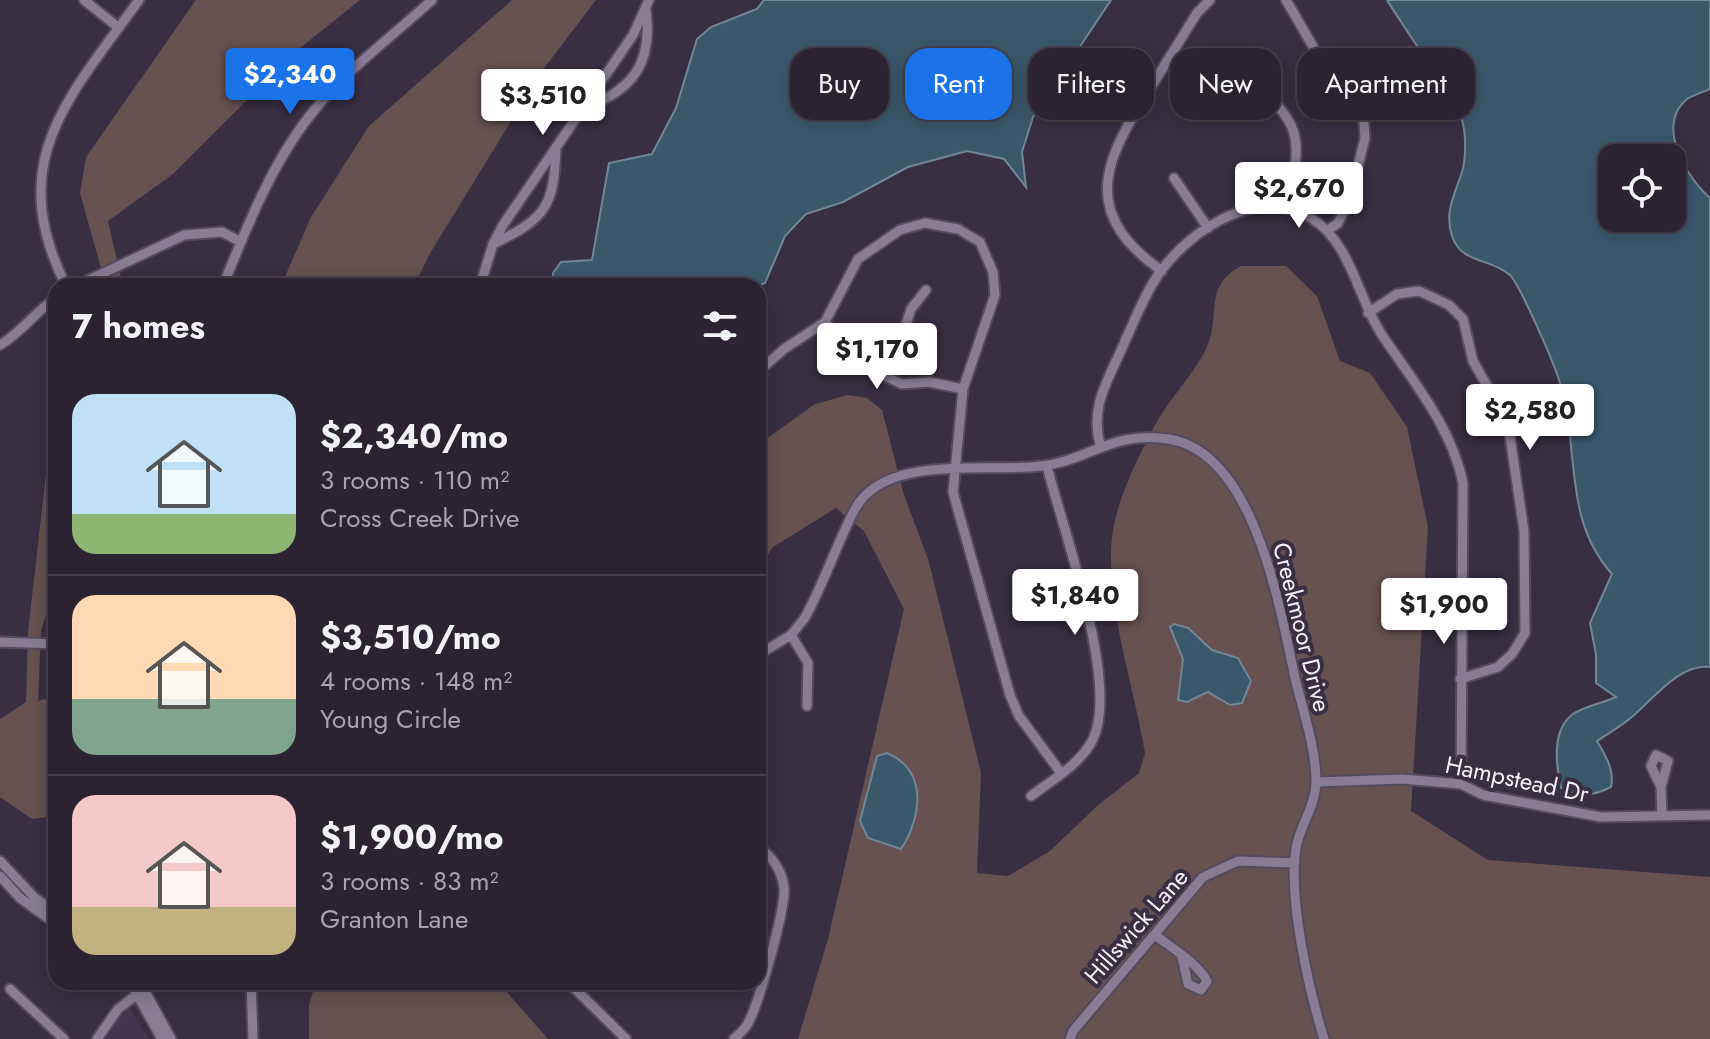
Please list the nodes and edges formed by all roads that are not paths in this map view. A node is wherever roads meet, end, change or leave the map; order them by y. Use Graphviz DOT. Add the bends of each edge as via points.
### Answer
graph roads {
  1 [pos="84,0"];
  2 [pos="139,0"];
  3 [pos="432,0"];
  4 [pos="1210,0"];
  5 [pos="1286,0"];
  6 [pos="648,5"];
  7 [pos="119,28"];
  8 [pos="582,108"];
  9 [pos="1281,108"];
  10 [pos="556,147"];
  11 [pos="1174,178"];
  12 [pos="1286,208"];
  13 [pos="1208,228"];
  14 [pos="1327,231"];
  15 [pos="241,242"];
  16 [pos="493,244"];
  17 [pos="1162,271"];
  18 [pos="62,278"];
  19 [pos="93,278"];
  20 [pos="226,278"];
  21 [pos="482,278"];
  22 [pos="926,290"];
  23 [pos="48,303"];
  24 [pos="1368,313"];
  25 [pos="825,322"];
  26 [pos="0,345"];
  27 [pos="766,365"];
  28 [pos="874,368"];
  29 [pos="963,389"];
  30 [pos="1100,445"];
  31 [pos="1047,466"];
  32 [pos="953,469"];
  33 [pos="791,635"];
  34 [pos="0,642"];
  35 [pos="48,644"];
  36 [pos="766,650"];
  37 [pos="1460,679"];
  38 [pos="807,706"];
  39 [pos="1061,773"];
  40 [pos="1316,782"];
  41 [pos="1461,784"];
  42 [pos="1661,787"];
  43 [pos="1031,796"];
  44 [pos="1710,815"];
  45 [pos="1662,816"];
  46 [pos="766,854"];
  47 [pos="0,861"];
  48 [pos="1295,863"];
  49 [pos="0,876"];
  50 [pos="48,907"];
  51 [pos="48,918"];
  52 [pos="1155,935"];
  53 [pos="766,954"];
  54 [pos="1182,957"];
  55 [pos="10,989"];
  56 [pos="139,990"];
  57 [pos="145,990"];
  58 [pos="146,990"];
  59 [pos="251,990"];
  60 [pos="576,990"];
  61 [pos="756,990"];
  62 [pos="64,1039"];
  63 [pos="97,1039"];
  64 [pos="162,1039"];
  65 [pos="171,1039"];
  66 [pos="253,1039"];
  67 [pos="626,1039"];
  68 [pos="734,1039"];
  69 [pos="1070,1039"];
  70 [pos="1324,1039"];
  1 -- 7 [label="street"];
  2 -- 7 [label="street"];
  3 -- 15 [label="street" via="317,107 296,135"];
  4 -- 17 [label="street" via="1123,131 1108,168 1118,228"];
  5 -- 14 [label="street" via="1315,50 1358,95 1363,110 1365,138 1349,201 1338,223"];
  6 -- 8 [label="street"];
  6 -- 8 [label="street" via="646,52 637,73 623,89"];
  7 -- 18 [label="street" via="48,137 40,214"];
  8 -- 10 [label="street"];
  9 -- 12 [label="street" via="1296,133 1298,162"];
  10 -- 16 [label="street"];
  10 -- 16 [label="street" via="555,190 545,208 530,224"];
  11 -- 13 [label="street"];
  12 -- 13 [label="street" via="1242,210"];
  12 -- 14 [label="street"];
  13 -- 17 [label="street"];
  14 -- 24 [label="street" via="1338,244"];
  15 -- 19 [label="street" via="222,232 184,235"];
  15 -- 20 [label="street"];
  16 -- 21 [label="street"];
  17 -- 30 [label="street" via="1100,398 1095,421"];
  22 -- 28 [label="street" via="911,309 903,334"];
  23 -- 26 [label="street" via="22,332"];
  24 -- 37 [label="street" via="1457,453 1463,483"];
  24 -- 37 [label="street" via="1397,294 1419,291 1449,305 1463,319 1473,361 1508,423 1524,531 1525,633 1498,667"];
  25 -- 27 [label="street"];
  25 -- 28 [label="street"];
  25 -- 29 [label="street" via="858,259 900,230 925,223 958,229 980,242 993,272 995,295"];
  28 -- 29 [label="street" via="902,384 929,382"];
  29 -- 32 [label="street"];
  30 -- 31 [label="street, Creekmoor Drive"];
  30 -- 40 [label="street, Creekmoor Drive" via="1144,437 1171,439 1203,452 1229,480 1269,571"];
  31 -- 32 [label="street, Creekmoor Drive"];
  31 -- 39 [label="street" via="1094,643 1100,708 1094,738"];
  32 -- 33 [label="street, Creekmoor Drive" via="911,471 857,505 814,601"];
  32 -- 39 [label="street" via="953,492 1010,695"];
  33 -- 36 [label="street, Creekmoor Drive"];
  33 -- 38 [label="street" via="808,663"];
  34 -- 35 [label="street"];
  37 -- 41 [label="street"];
  39 -- 43 [label="street"];
  40 -- 41 [label="street, Hampstead Dr" via="1391,778"];
  40 -- 48 [label="street, Creekmoor Drive"];
  41 -- 45 [label="street, Hampstead Dr" via="1483,795 1601,817"];
  42 -- 45 [label="street"];
  44 -- 45 [label="street, Hampstead Dr"];
  46 -- 53 [label="street" via="784,891"];
  47 -- 50 [label="street"];
  48 -- 52 [label="street, Hillswick Lane" via="1238,861 1221,867 1203,877"];
  48 -- 70 [label="street, Creekmoor Drive" via="1301,935"];
  49 -- 51 [label="street"];
  52 -- 54 [label="street"];
  52 -- 69 [label="street, Hillswick Lane"];
  55 -- 62 [label="street"];
  56 -- 63 [label="street"];
  57 -- 64 [label="street"];
  58 -- 65 [label="street"];
  59 -- 66 [label="street"];
  60 -- 67 [label="street"];
  61 -- 68 [label="street" via="746,1026"];
}
